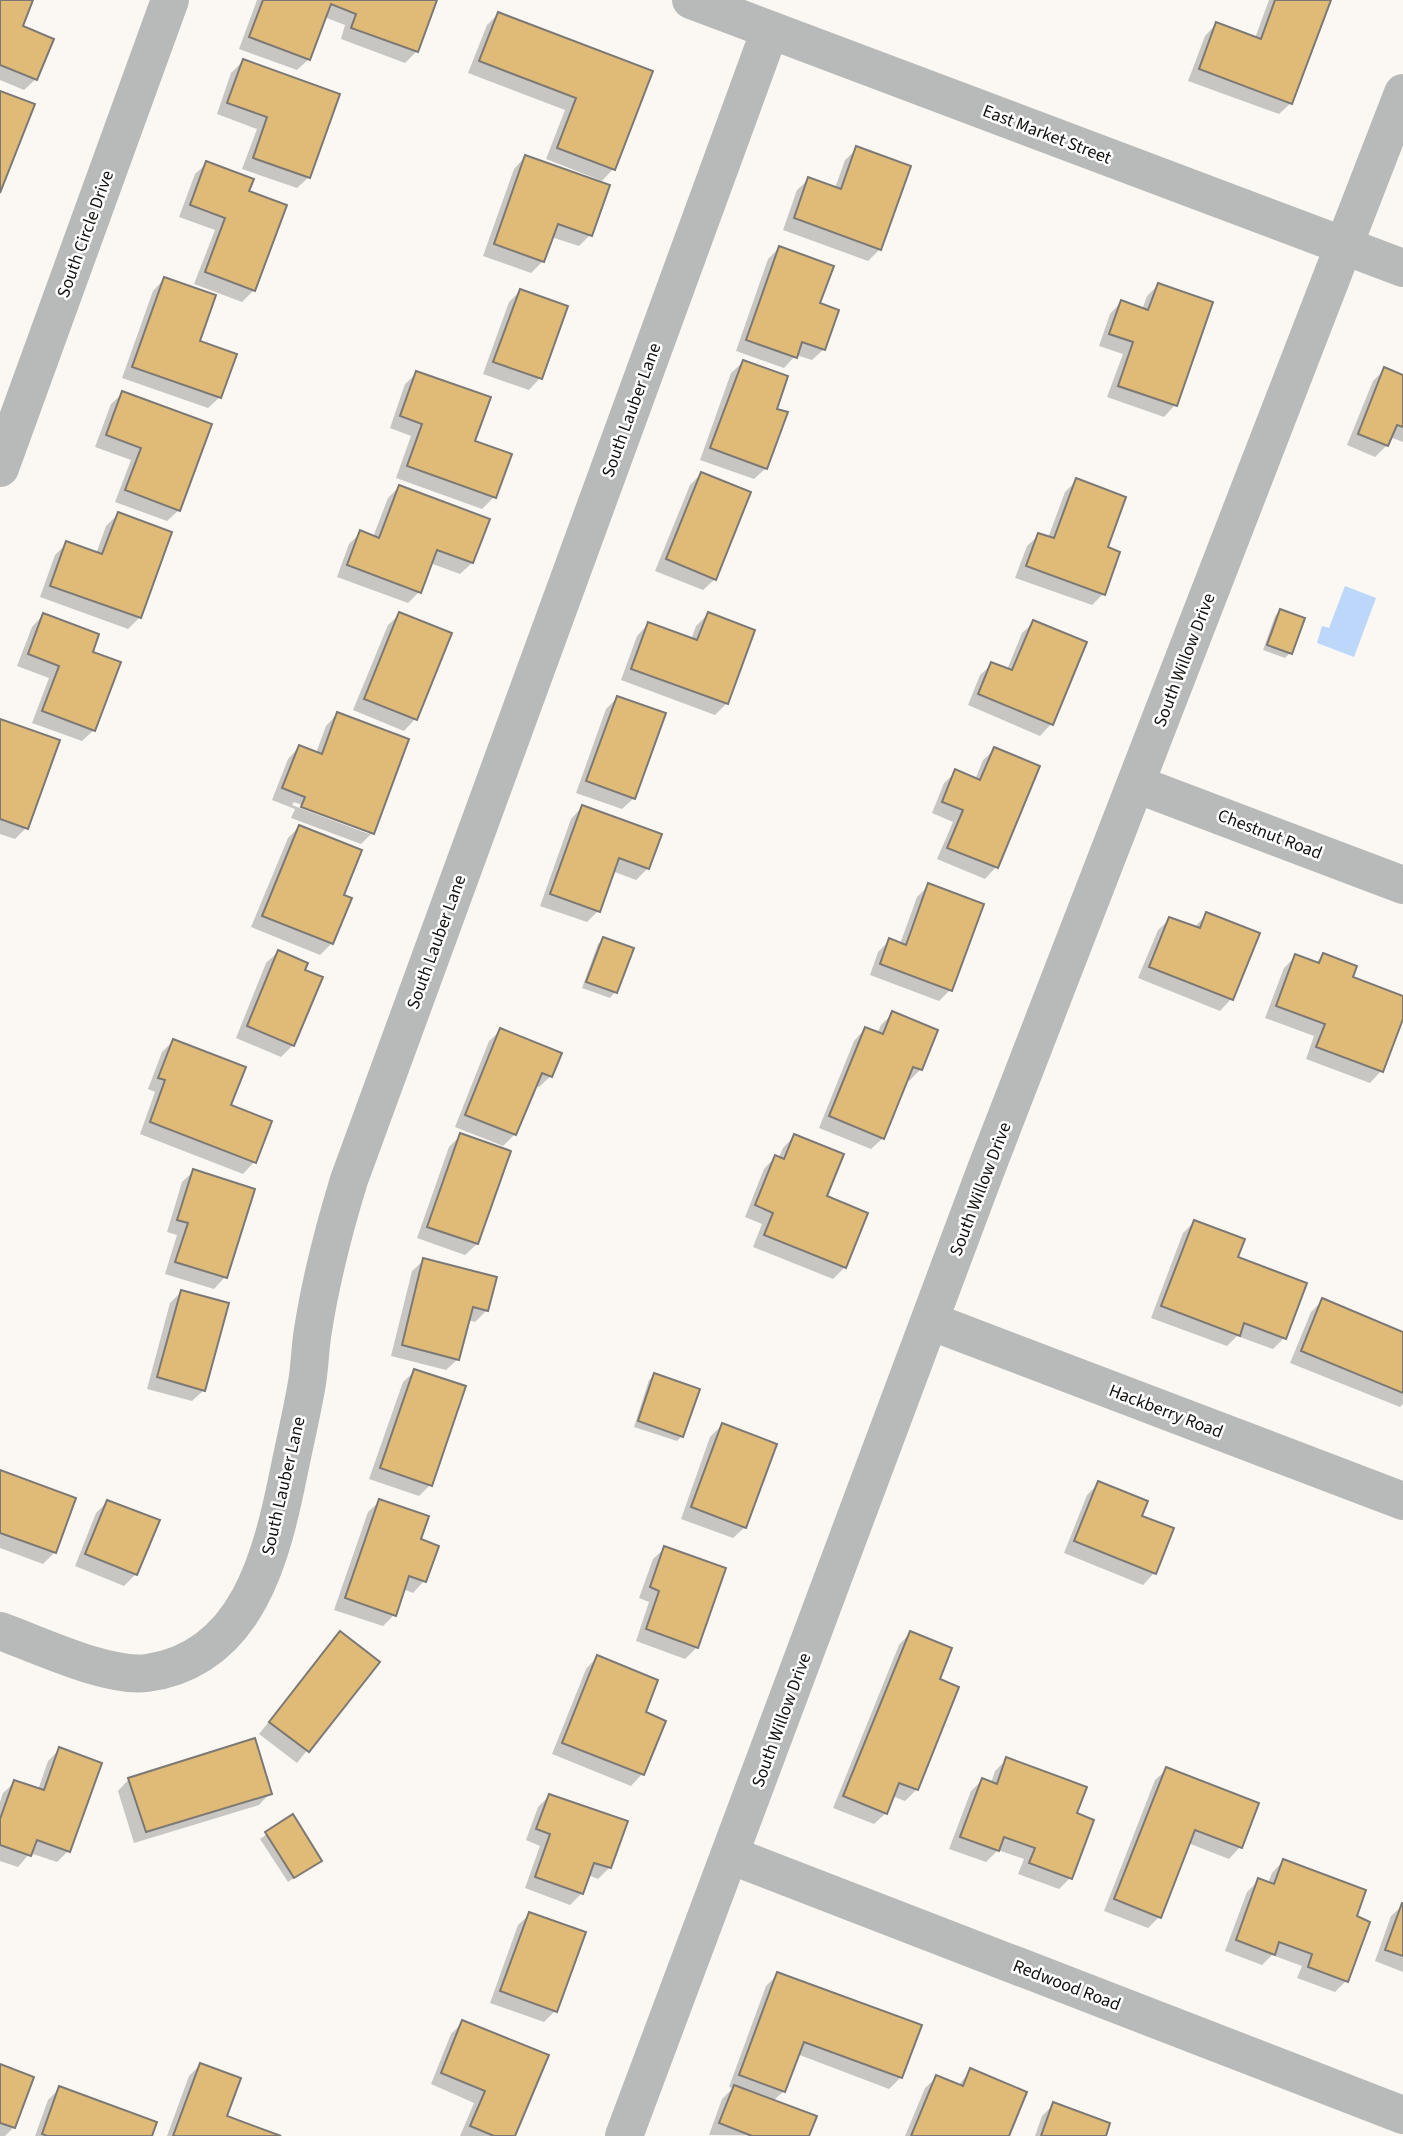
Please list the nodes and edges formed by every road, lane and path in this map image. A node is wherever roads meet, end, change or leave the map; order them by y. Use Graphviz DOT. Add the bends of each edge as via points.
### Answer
graph roads {
  1 [pos="170,0"];
  2 [pos="691,0"];
  3 [pos="770,30"];
  4 [pos="1403,93"];
  5 [pos="1344,245"];
  6 [pos="1403,268"];
  7 [pos="0,468"];
  8 [pos="1136,783"];
  9 [pos="1403,885"];
  10 [pos="930,1321"];
  11 [pos="1403,1501"];
  12 [pos="0,1631"];
  13 [pos="730,1855"];
  14 [pos="1403,2115"];
  15 [pos="624,2136"];
  1 -- 7 [label="street, South Circle Drive"];
  2 -- 3 [label="street, East Market Street"];
  3 -- 5 [label="street, East Market Street"];
  3 -- 12 [label="street, South Lauber Lane" via="349,1180 322,1279 307,1382 275,1536 258,1583 246,1605 208,1650 178,1666 146,1673 97,1666"];
  4 -- 5 [label="street, South Willow Drive"];
  5 -- 6 [label="street, East Market Street"];
  5 -- 8 [label="street, South Willow Drive"];
  8 -- 9 [label="street, Chestnut Road"];
  8 -- 10 [label="street, South Willow Drive"];
  10 -- 11 [label="street, Hackberry Road"];
  10 -- 13 [label="street, South Willow Drive"];
  13 -- 14 [label="street, Redwood Road"];
  13 -- 15 [label="street, South Willow Drive"];
}
